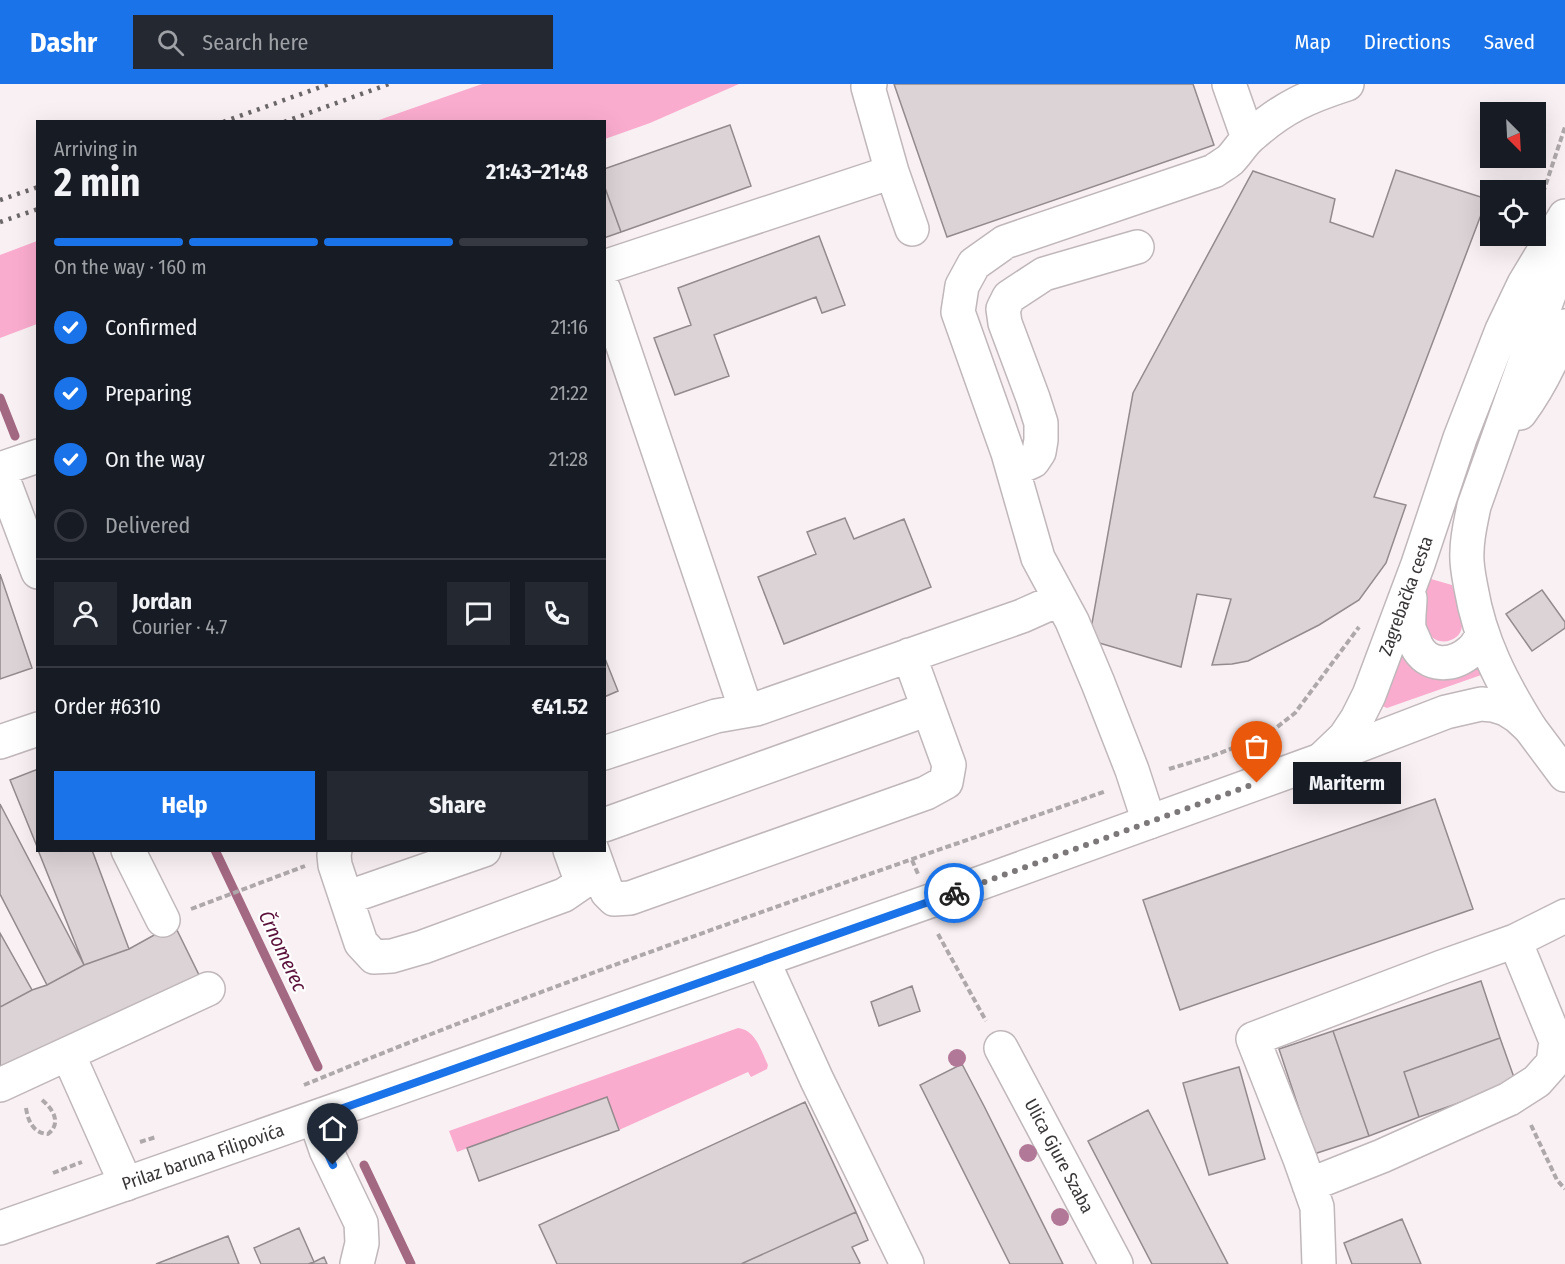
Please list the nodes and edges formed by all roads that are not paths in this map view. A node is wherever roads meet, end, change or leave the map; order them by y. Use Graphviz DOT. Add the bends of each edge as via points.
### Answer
graph roads {
  1 [pos="870,84"];
  2 [pos="1229,84"];
  3 [pos="1347,84"];
  4 [pos="1248,138"];
  5 [pos="892,172"];
  6 [pos="1554,206"];
  7 [pos="1565,223"];
  8 [pos="912,229"];
  9 [pos="1137,247"];
  10 [pos="606,266"];
  11 [pos="606,296"];
  12 [pos="1562,344"];
  13 [pos="1494,448"];
  14 [pos="36,457"];
  15 [pos="0,470"];
  16 [pos="1013,470"];
  17 [pos="36,567"];
  18 [pos="1411,585"];
  19 [pos="1060,599"];
  20 [pos="1482,636"];
  21 [pos="909,656"];
  22 [pos="928,709"];
  23 [pos="746,710"];
  24 [pos="1530,728"];
  25 [pos="36,730"];
  26 [pos="0,742"];
  27 [pos="606,752"];
  28 [pos="1321,760"];
  29 [pos="1565,775"];
  30 [pos="1149,822"];
  31 [pos="606,824"];
  32 [pos="129,852"];
  33 [pos="335,852"];
  34 [pos="478,852"];
  35 [pos="571,852"];
  36 [pos="593,852"];
  37 [pos="346,898"];
  38 [pos="1565,916"];
  39 [pos="162,920"];
  40 [pos="1515,941"];
  41 [pos="763,961"];
  42 [pos="208,989"];
  43 [pos="1001,1048"];
  44 [pos="69,1054"];
  45 [pos="18,1085"];
  46 [pos="315,1118"];
  47 [pos="126,1184"];
  48 [pos="1309,1185"];
  49 [pos="0,1228"];
  50 [pos="357,1264"];
  51 [pos="907,1264"];
  52 [pos="1116,1264"];
  53 [pos="1319,1264"];
  1 -- 5 [label="main road"];
  2 -- 4 [label="main road"];
  3 -- 4 [label="main road" via="1291,106"];
  4 -- 16 [label="main road" via="1214,171 1005,242 974,264 962,286 958,312"];
  5 -- 8 [label="main road"];
  5 -- 10 [label="main road"];
  6 -- 18 [label="main road, Zagrebačka cesta" via="1460,438"];
  7 -- 13 [label="main road" via="1552,286"];
  9 -- 16 [label="main road" via="1044,274 1009,297 1003,309 1005,323 1041,423 1039,452 1034,461"];
  11 -- 23 [label="main road"];
  12 -- 13 [label="main road" via="1533,395"];
  13 -- 20 [label="main road" via="1474,506 1467,553"];
  14 -- 15 [label="main road"];
  15 -- 17 [label="main road"];
  16 -- 19 [label="main road" via="1038,558"];
  18 -- 20 [label="main road" via="1409,628 1424,657 1451,662 1473,649"];
  18 -- 28 [label="main road, Zagrebačka cesta" via="1357,719"];
  19 -- 21 [label="main road"];
  19 -- 30 [label="main road" via="1098,683"];
  20 -- 24 [label="main road" via="1504,686"];
  21 -- 22 [label="main road"];
  21 -- 23 [label="main road"];
  22 -- 31 [label="main road"];
  22 -- 36 [label="main road" via="949,765 946,782 926,793 630,897 614,899 607,892"];
  23 -- 27 [label="main road"];
  24 -- 28 [label="main road" via="1506,709 1480,704 1446,712"];
  24 -- 29 [label="main road"];
  25 -- 26 [label="main road"];
  28 -- 30 [label="main road, Prilaz baruna Filipovića"];
  30 -- 41 [label="main road, Prilaz baruna Filipovića"];
  32 -- 39 [label="main road"];
  33 -- 37 [label="main road"];
  34 -- 37 [label="main road"];
  35 -- 37 [label="main road" via="580,884 564,895 392,956 374,957 361,942"];
  38 -- 40 [label="main road"];
  40 -- 48 [label="main road" via="1556,1041 1553,1063 1537,1081 1509,1099"];
  40 -- 48 [label="main road" via="1253,1039"];
  41 -- 46 [label="main road, Prilaz baruna Filipovića"];
  41 -- 51 [label="main road"];
  42 -- 44 [label="main road"];
  43 -- 52 [label="main road, Ulica Gjure Szaba"];
  44 -- 45 [label="main road"];
  44 -- 47 [label="main road"];
  46 -- 47 [label="main road, Prilaz baruna Filipovića"];
  46 -- 50 [label="main road" via="361,1223 362,1244"];
  47 -- 49 [label="main road, Prilaz baruna Filipovića"];
  48 -- 53 [label="main road" via="1317,1207"];
}
